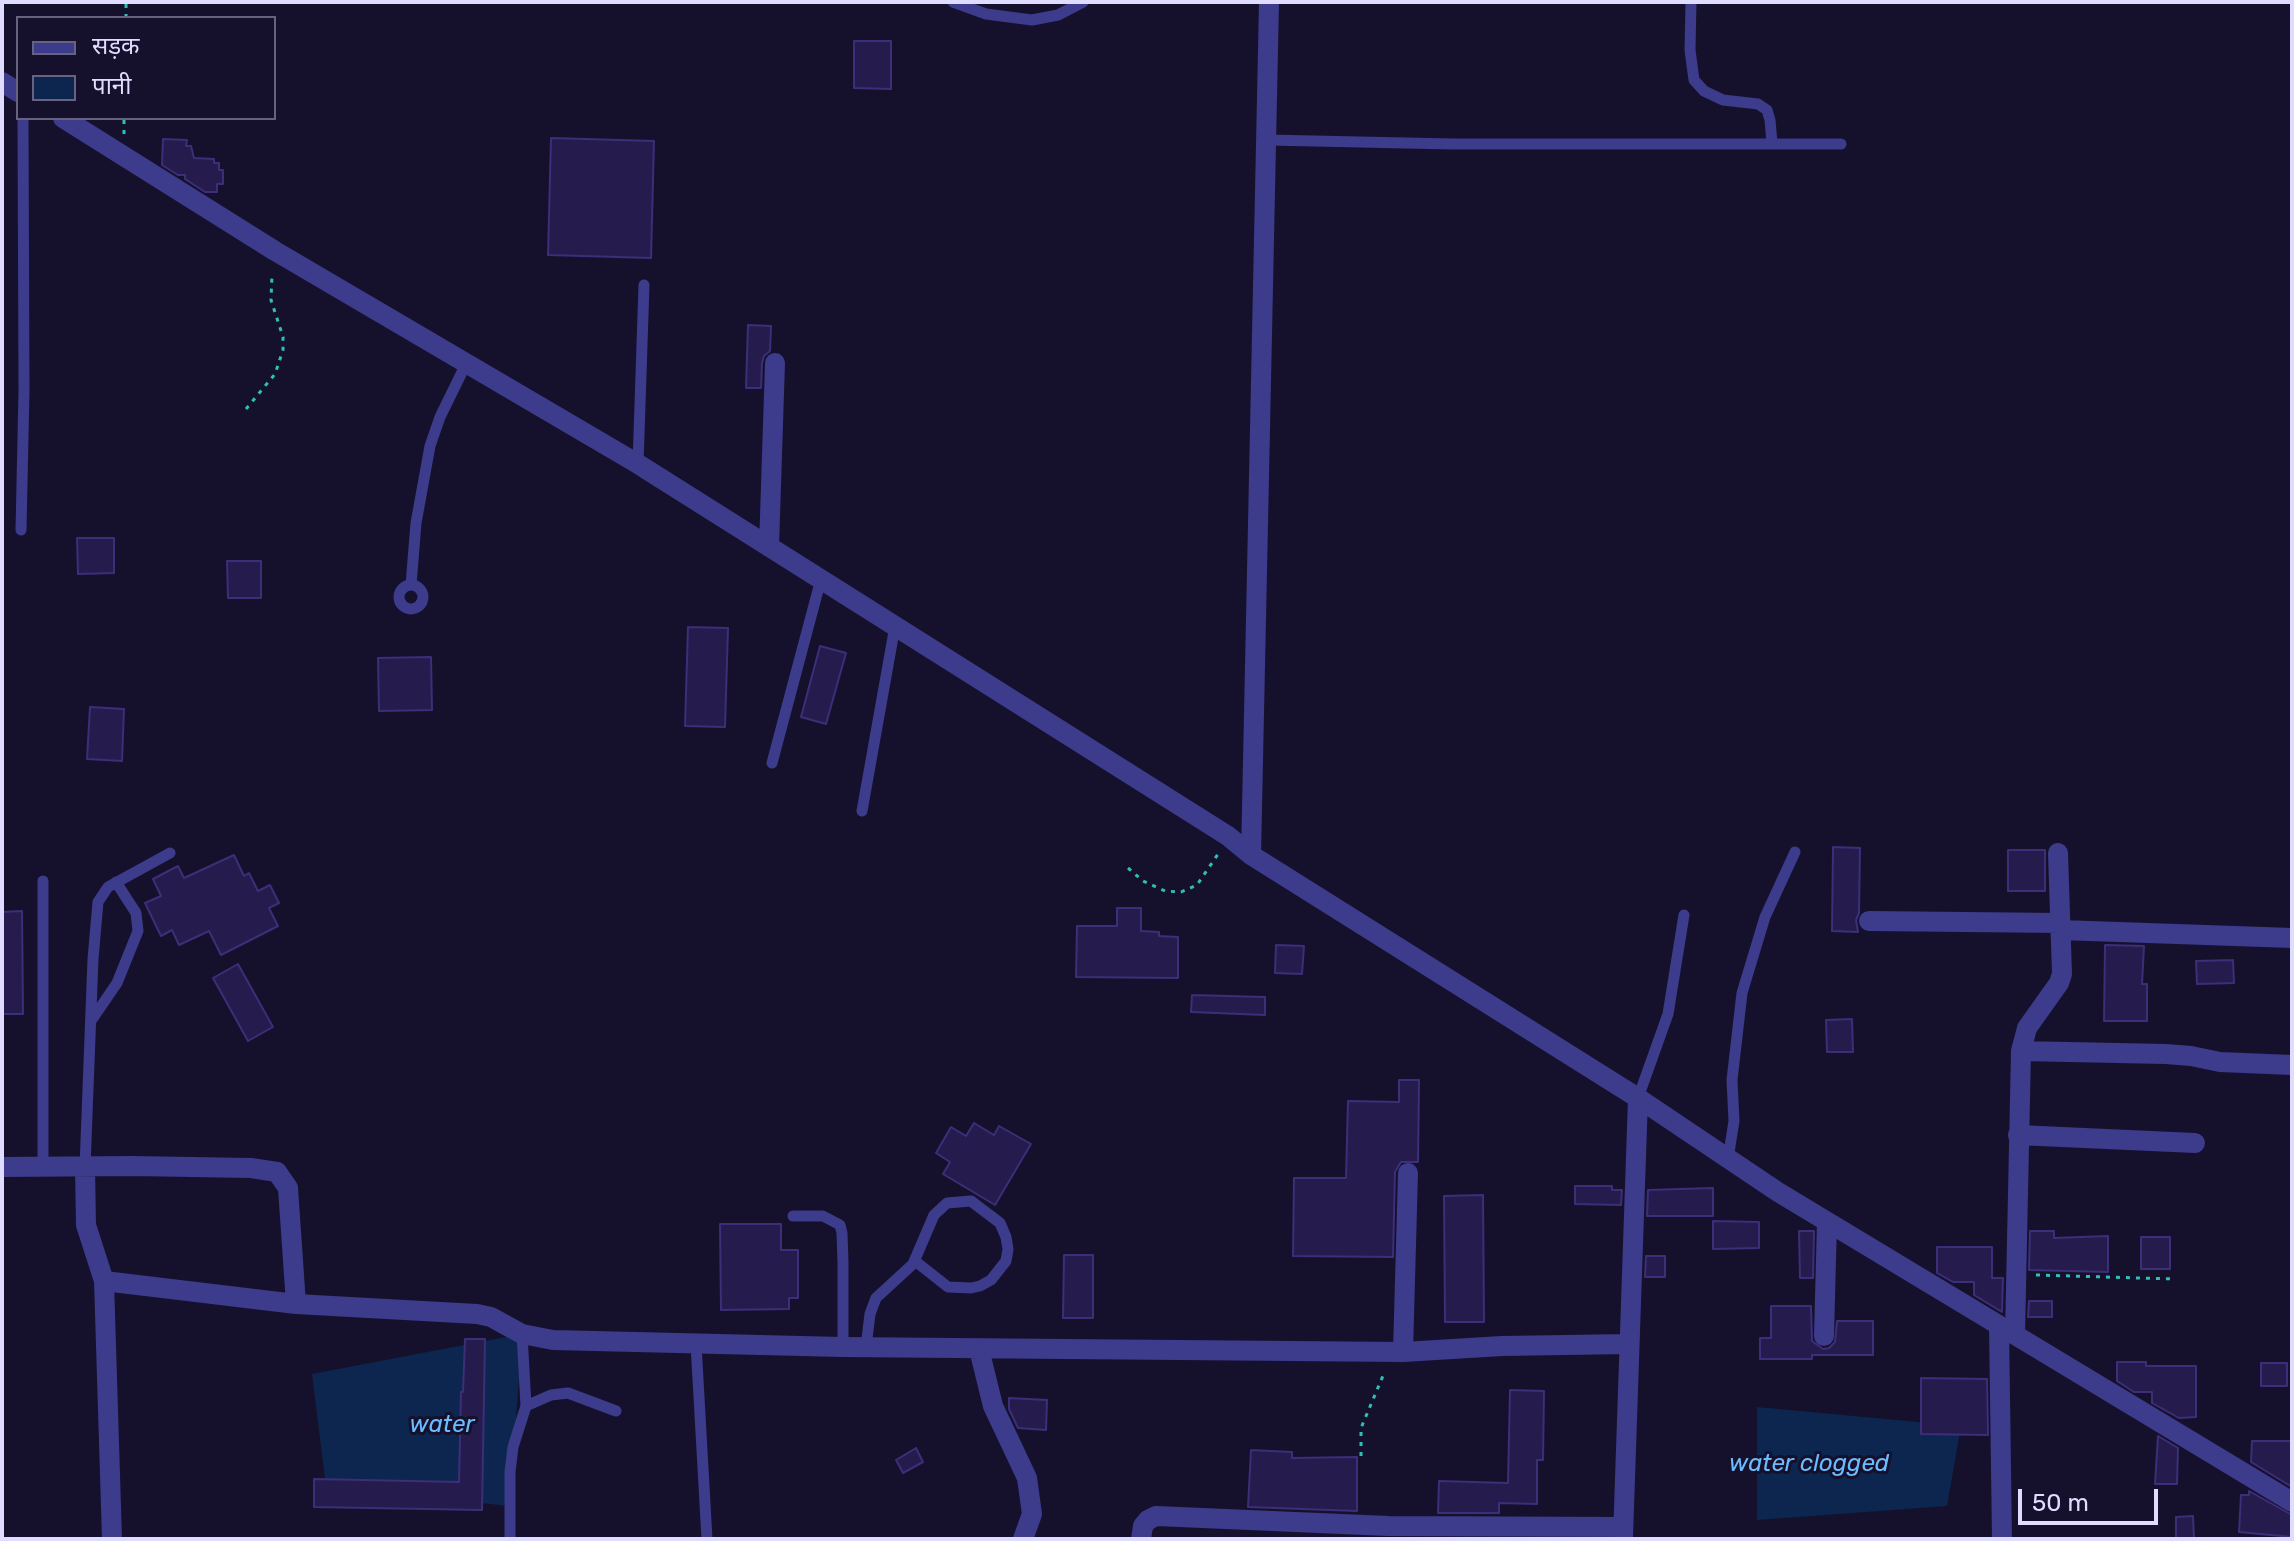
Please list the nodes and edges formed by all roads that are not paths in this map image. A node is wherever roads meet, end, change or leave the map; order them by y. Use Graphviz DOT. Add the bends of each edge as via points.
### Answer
graph roads {
  1 [pos="953,2"];
  2 [pos="1083,2"];
  3 [pos="1269,2"];
  4 [pos="1691,2"];
  5 [pos="23,120"];
  6 [pos="66,120"];
  7 [pos="1267,140"];
  8 [pos="1772,143"];
  9 [pos="1841,144"];
  10 [pos="644,285"];
  11 [pos="775,363"];
  12 [pos="466,364"];
  13 [pos="638,464"];
  14 [pos="21,530"];
  15 [pos="769,547"];
  16 [pos="821,579"];
  17 [pos="411,585"];
  18 [pos="895,626"];
  19 [pos="772,763"];
  20 [pos="862,811"];
  21 [pos="1795,852"];
  22 [pos="170,853"];
  23 [pos="2058,853"];
  24 [pos="1251,855"];
  25 [pos="43,881"];
  26 [pos="116,882"];
  27 [pos="1684,915"];
  28 [pos="1869,921"];
  29 [pos="2061,927"];
  30 [pos="2292,938"];
  31 [pos="90,1022"];
  32 [pos="2021,1051"];
  33 [pos="2292,1065"];
  34 [pos="1638,1098"];
  35 [pos="2018,1135"];
  36 [pos="2195,1143"];
  37 [pos="1728,1159"];
  38 [pos="2,1167"];
  39 [pos="85,1167"];
  40 [pos="43,1168"];
  41 [pos="1408,1173"];
  42 [pos="793,1216"];
  43 [pos="1827,1222"];
  44 [pos="915,1261"];
  45 [pos="104,1281"];
  46 [pos="296,1304"];
  47 [pos="2007,1330"];
  48 [pos="522,1334"];
  49 [pos="1824,1336"];
  50 [pos="696,1344"];
  51 [pos="1629,1344"];
  52 [pos="843,1347"];
  53 [pos="866,1347"];
  54 [pos="979,1349"];
  55 [pos="1398,1352"];
  56 [pos="526,1406"];
  57 [pos="616,1411"];
  58 [pos="2292,1502"];
  59 [pos="1623,1533"];
  60 [pos="112,1539"];
  61 [pos="510,1539"];
  62 [pos="707,1539"];
  63 [pos="1023,1539"];
  64 [pos="1141,1539"];
  65 [pos="2002,1539"];
  1 -- 2 [label="lane" via="986,14 1032,20"];
  3 -- 7 [label="street"];
  4 -- 8 [label="lane" via="1694,80 1723,100 1767,110"];
  5 -- 14 [label="lane"];
  6 -- 12 [label="street"];
  7 -- 8 [label="lane"];
  7 -- 24 [label="street"];
  8 -- 9 [label="lane"];
  10 -- 13 [label="lane"];
  11 -- 15 [label="street"];
  12 -- 13 [label="street"];
  12 -- 17 [label="lane" via="430,446"];
  13 -- 15 [label="street"];
  15 -- 16 [label="street"];
  16 -- 18 [label="street"];
  16 -- 19 [label="lane"];
  18 -- 20 [label="lane"];
  18 -- 24 [label="street"];
  21 -- 37 [label="lane" via="1765,917 1742,993"];
  22 -- 26 [label="lane"];
  23 -- 29 [label="street"];
  24 -- 34 [label="street"];
  25 -- 40 [label="lane"];
  26 -- 31 [label="lane" via="98,902"];
  26 -- 31 [label="lane" via="136,913 138,931 117,983"];
  27 -- 34 [label="lane" via="1668,1014"];
  28 -- 29 [label="street"];
  29 -- 30 [label="street"];
  29 -- 32 [label="street" via="2062,974 2027,1028"];
  31 -- 39 [label="lane"];
  32 -- 33 [label="street" via="2174,1054"];
  32 -- 35 [label="street"];
  34 -- 37 [label="street"];
  34 -- 51 [label="street"];
  35 -- 36 [label="street"];
  35 -- 47 [label="street" via="2016,1274"];
  37 -- 43 [label="street"];
  38 -- 40 [label="street"];
  39 -- 40 [label="street"];
  39 -- 45 [label="street" via="86,1225"];
  39 -- 46 [label="street" via="277,1172 288,1188"];
  41 -- 55 [label="street"];
  42 -- 52 [label="lane" via="823,1216 840,1225"];
  43 -- 47 [label="street"];
  43 -- 49 [label="street"];
  44 -- 44 [label="lane" via="934,1215 947,1203 971,1201 1000,1223 1006,1237 1001,1270 980,1286 948,1287"];
  44 -- 53 [label="lane" via="876,1298"];
  45 -- 46 [label="street"];
  45 -- 60 [label="street"];
  46 -- 48 [label="street" via="477,1314"];
  47 -- 58 [label="street"];
  47 -- 65 [label="street"];
  48 -- 50 [label="street" via="553,1340"];
  48 -- 56 [label="lane"];
  50 -- 52 [label="street"];
  50 -- 62 [label="lane"];
  51 -- 55 [label="street"];
  51 -- 59 [label="street"];
  52 -- 53 [label="street"];
  53 -- 54 [label="street"];
  54 -- 55 [label="street"];
  54 -- 63 [label="street" via="993,1406 1027,1478 1032,1514"];
  56 -- 57 [label="lane" via="568,1393"];
  56 -- 61 [label="lane" via="513,1447"];
  59 -- 64 [label="street" via="1156,1516 1143,1526"];
}
